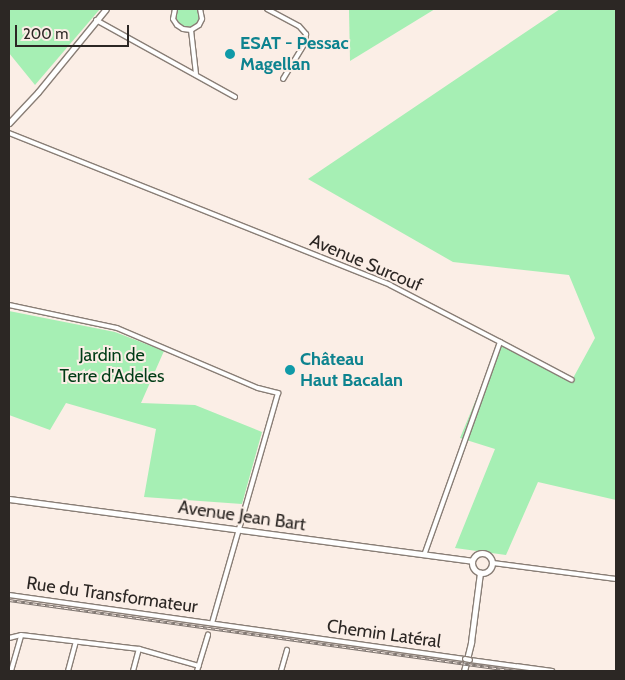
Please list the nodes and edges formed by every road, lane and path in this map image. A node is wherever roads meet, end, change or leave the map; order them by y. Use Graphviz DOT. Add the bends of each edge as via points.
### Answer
graph roads {
  1 [pos="106,9"];
  2 [pos="175,9"];
  3 [pos="267,9"];
  4 [pos="203,10"];
  5 [pos="96,20"];
  6 [pos="191,30"];
  7 [pos="196,74"];
  8 [pos="283,79"];
  9 [pos="235,97"];
  10 [pos="9,123"];
  11 [pos="9,133"];
  12 [pos="9,305"];
  13 [pos="500,342"];
  14 [pos="572,380"];
  15 [pos="9,499"];
  16 [pos="240,530"];
  17 [pos="424,554"];
  18 [pos="472,561"];
  19 [pos="493,563"];
  20 [pos="480,573"];
  21 [pos="616,580"];
  22 [pos="9,594"];
  23 [pos="212,623"];
  24 [pos="20,635"];
  25 [pos="208,635"];
  26 [pos="9,638"];
  27 [pos="76,642"];
  28 [pos="139,649"];
  29 [pos="287,650"];
  30 [pos="198,669"];
  31 [pos="11,671"];
  32 [pos="68,671"];
  33 [pos="133,671"];
  34 [pos="281,671"];
  35 [pos="464,671"];
  36 [pos="552,671"];
  1 -- 5 [label="street"];
  2 -- 6 [label="street" via="173,18 177,25"];
  3 -- 8 [label="street" via="299,26 306,34 305,44"];
  4 -- 6 [label="street" via="199,25"];
  5 -- 7 [label="street"];
  5 -- 10 [label="street"];
  6 -- 7 [label="street"];
  7 -- 9 [label="street"];
  11 -- 13 [label="street, Avenue Surcouf" via="390,285"];
  12 -- 16 [label="street" via="117,328 258,388 278,393"];
  13 -- 14 [label="street, Avenue Surcouf"];
  13 -- 17 [label="street"];
  15 -- 16 [label="street, Avenue Jean Bart"];
  16 -- 17 [label="street, Avenue Jean Bart"];
  16 -- 23 [label="street"];
  17 -- 18 [label="street, Avenue Jean Bart"];
  18 -- 19 [label="street" via="484,553"];
  18 -- 20 [label="street" via="474,570"];
  19 -- 20 [label="street" via="489,571"];
  19 -- 21 [label="street"];
  20 -- 35 [label="street"];
  22 -- 23 [label="street, Rue du Transformateur"];
  23 -- 36 [label="street, Chemin Latéral"];
  24 -- 26 [label="street"];
  24 -- 27 [label="street"];
  24 -- 31 [label="street"];
  25 -- 30 [label="street"];
  27 -- 28 [label="street"];
  27 -- 32 [label="street"];
  28 -- 30 [label="street"];
  28 -- 33 [label="street"];
  29 -- 34 [label="street"];
}
